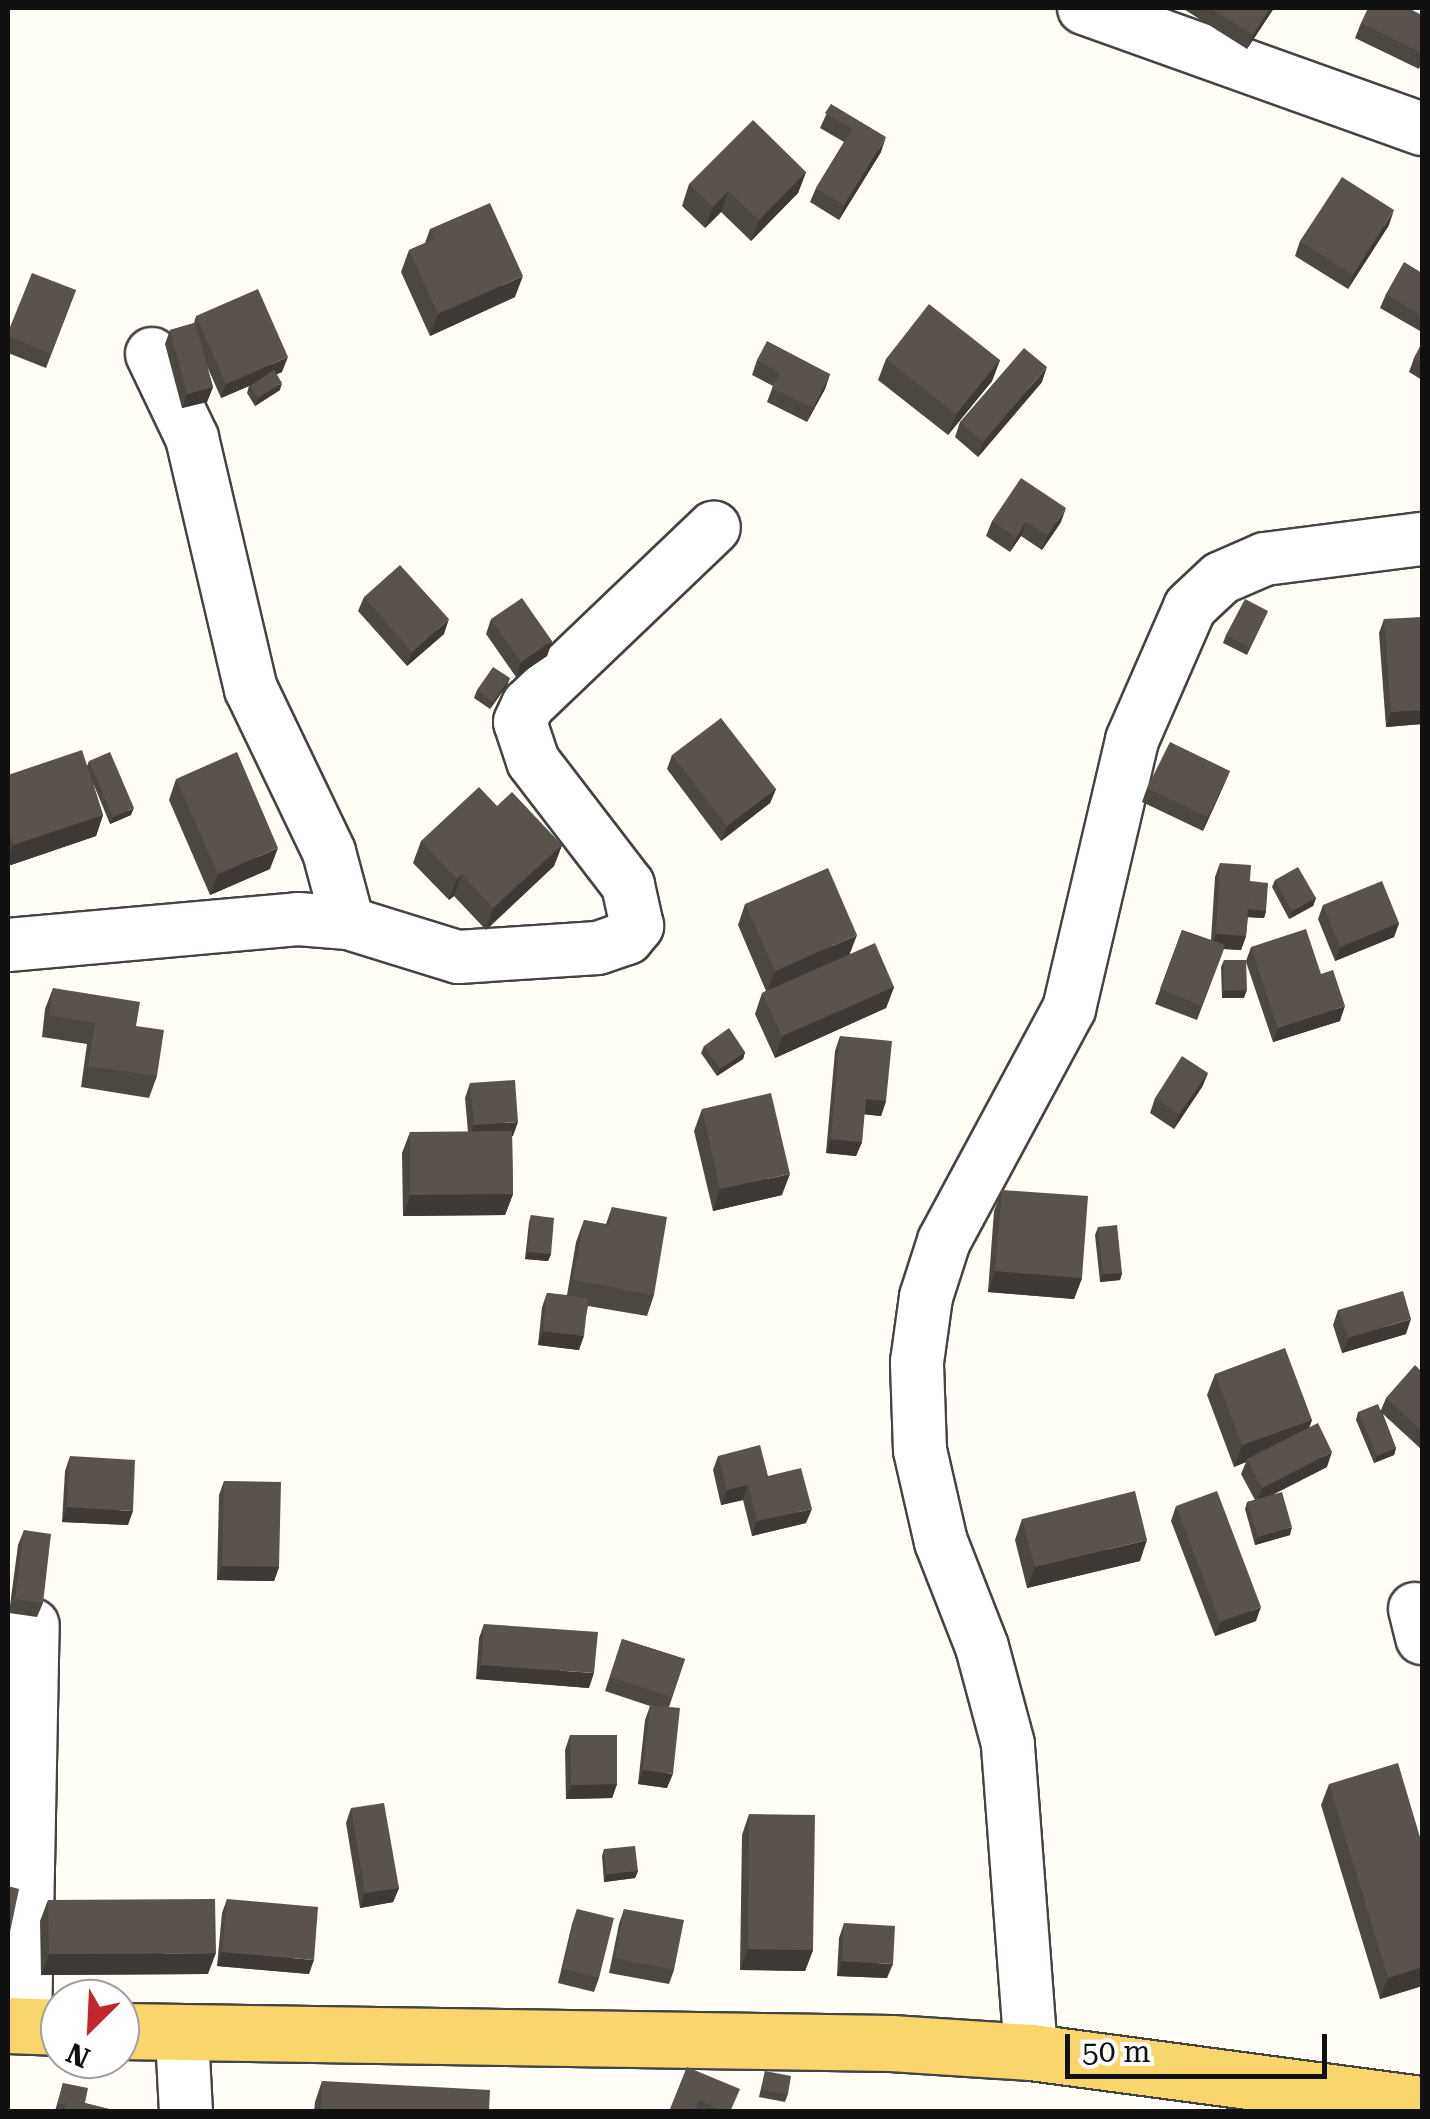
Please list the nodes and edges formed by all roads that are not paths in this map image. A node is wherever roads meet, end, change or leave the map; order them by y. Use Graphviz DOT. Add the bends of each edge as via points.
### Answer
graph roads {
  1 [pos="1084,8"];
  2 [pos="1421,122"];
  3 [pos="152,354"];
  4 [pos="714,527"];
  5 [pos="1422,539"];
  6 [pos="348,923"];
  7 [pos="8,945"];
  8 [pos="33,1625"];
  9 [pos="31,2025"];
  10 [pos="140,2033"];
  11 [pos="182,2036"];
  12 [pos="1031,2052"];
  13 [pos="1304,2099"];
  14 [pos="1422,2104"];
  15 [pos="186,2112"];
  1 -- 2 [label="street" via="1170,43"];
  3 -- 6 [label="street" via="192,438 251,689 330,852"];
  4 -- 6 [label="street" via="528,705 520,722 533,761 628,886 636,926 627,938 598,948 458,957"];
  5 -- 12 [label="street" via="1265,558 1221,578 1190,608 1156,671 1132,740 1069,1010 944,1241 926,1297 917,1362 920,1450 941,1542 982,1647 1008,1744"];
  6 -- 7 [label="street" via="247,922"];
  8 -- 9 [label="street"];
  10 -- 11 [label="main road"];
  11 -- 12 [label="main road" via="891,2043"];
  11 -- 15 [label="street"];
  12 -- 13 [label="main road"];
  13 -- 14 [label="main road"];
}
